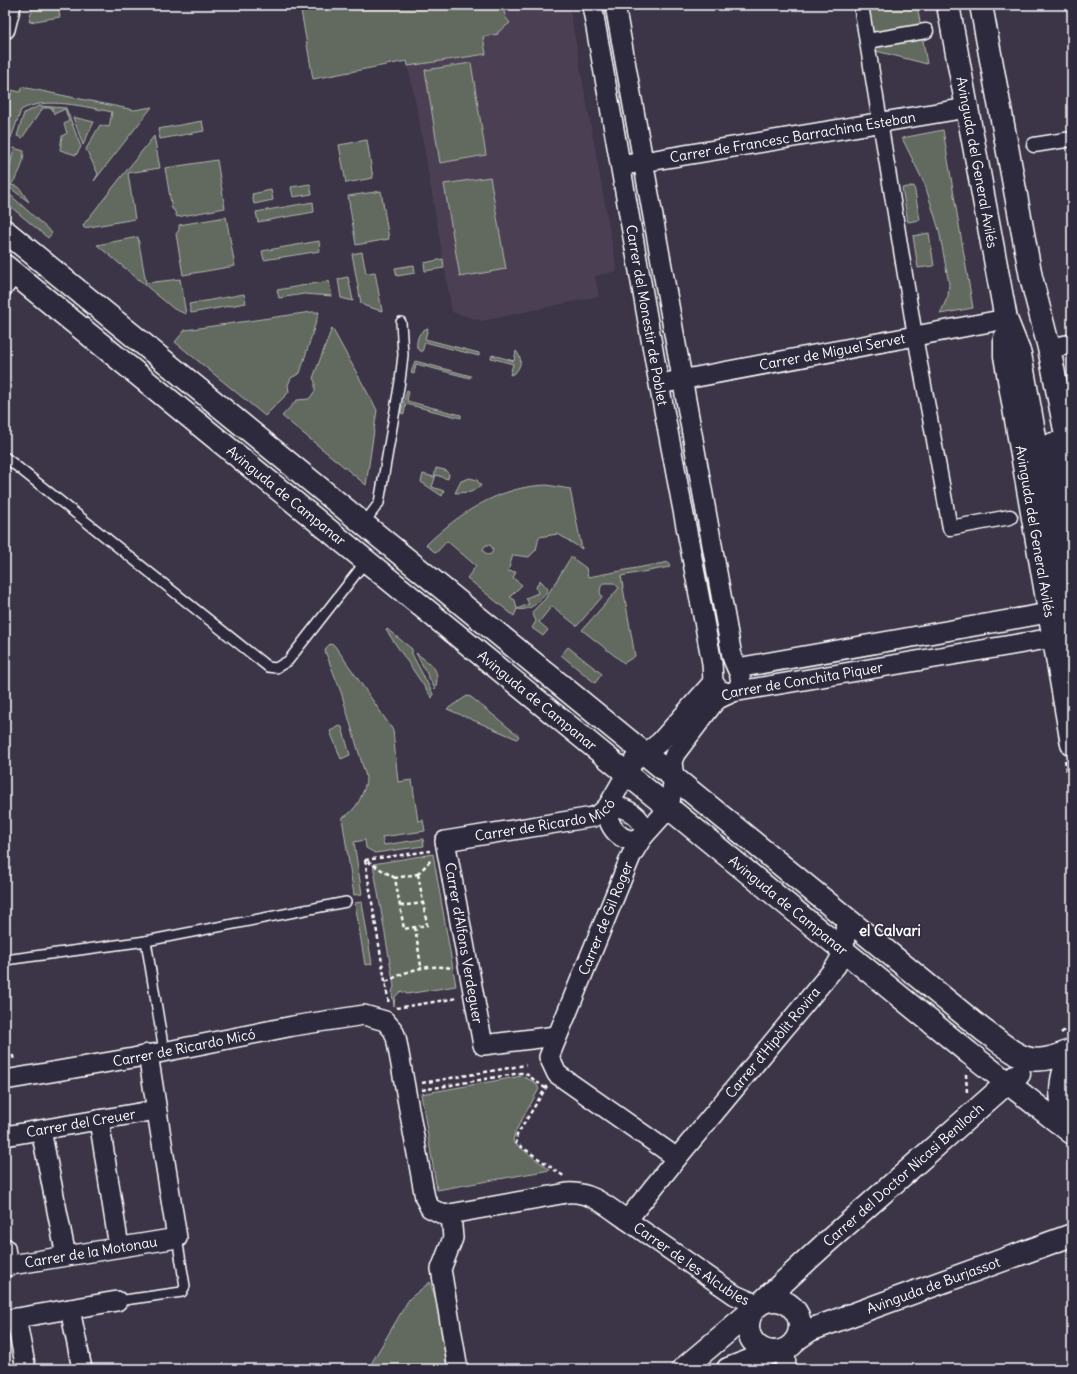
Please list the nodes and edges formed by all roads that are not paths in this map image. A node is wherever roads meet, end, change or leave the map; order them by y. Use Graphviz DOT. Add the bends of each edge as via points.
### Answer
graph roads {
  1 [pos="11,5"];
  2 [pos="592,5"];
  3 [pos="615,5"];
  4 [pos="861,5"];
  5 [pos="948,5"];
  6 [pos="981,5"];
  7 [pos="5,29"];
  8 [pos="926,31"];
  9 [pos="867,41"];
  10 [pos="967,108"];
  11 [pos="881,121"];
  12 [pos="1072,139"];
  13 [pos="1034,145"];
  14 [pos="643,162"];
  15 [pos="619,166"];
  16 [pos="5,231"];
  17 [pos="35,256"];
  18 [pos="53,270"];
  19 [pos="1031,278"];
  20 [pos="9,279"];
  21 [pos="36,292"];
  22 [pos="1006,319"];
  23 [pos="400,322"];
  24 [pos="120,325"];
  25 [pos="87,333"];
  26 [pos="915,336"];
  27 [pos="1072,344"];
  28 [pos="1049,348"];
  29 [pos="117,358"];
  30 [pos="682,379"];
  31 [pos="659,384"];
  32 [pos="5,457"];
  33 [pos="1072,466"];
  34 [pos="308,478"];
  35 [pos="277,488"];
  36 [pos="300,506"];
  37 [pos="1010,517"];
  38 [pos="364,523"];
  39 [pos="346,544"];
  40 [pos="1072,549"];
  41 [pos="366,561"];
  42 [pos="1048,613"];
  43 [pos="1008,621"];
  44 [pos="726,622"];
  45 [pos="704,625"];
  46 [pos="1062,640"];
  47 [pos="1012,646"];
  48 [pos="736,668"];
  49 [pos="713,679"];
  50 [pos="731,692"];
  51 [pos="1072,744"];
  52 [pos="645,754"];
  53 [pos="627,773"];
  54 [pos="674,777"];
  55 [pos="608,806"];
  56 [pos="669,808"];
  57 [pos="642,838"];
  58 [pos="441,845"];
  59 [pos="346,902"];
  60 [pos="846,917"];
  61 [pos="146,941"];
  62 [pos="844,951"];
  63 [pos="5,960"];
  64 [pos="556,1036"];
  65 [pos="1072,1050"];
  66 [pos="156,1053"];
  67 [pos="1062,1057"];
  68 [pos="5,1080"];
  69 [pos="1007,1083"];
  70 [pos="156,1110"];
  71 [pos="99,1120"];
  72 [pos="1072,1129"];
  73 [pos="42,1130"];
  74 [pos="1072,1133"];
  75 [pos="5,1136"];
  76 [pos="677,1158"];
  77 [pos="451,1214"];
  78 [pos="627,1220"];
  79 [pos="1072,1235"];
  80 [pos="177,1238"];
  81 [pos="120,1247"];
  82 [pos="66,1256"];
  83 [pos="6,1260"];
  84 [pos="117,1301"];
  85 [pos="758,1305"];
  86 [pos="70,1309"];
  87 [pos="10,1319"];
  88 [pos="785,1352"];
  89 [pos="26,1369"];
  90 [pos="82,1369"];
  91 [pos="458,1369"];
  92 [pos="683,1369"];
  93 [pos="728,1369"];
  1 -- 7 [label="street"];
  2 -- 15 [label="street, Carrer del Monestir de Poblet"];
  3 -- 14 [label="street, Carrer del Monestir de Poblet"];
  4 -- 9 [label="street"];
  5 -- 10 [label="main road, Avinguda del General Avilés"];
  6 -- 19 [label="main road"];
  8 -- 9 [label="street"];
  9 -- 11 [label="street"];
  10 -- 11 [label="street, Carrer de Francesc Barrachina Esteban"];
  10 -- 22 [label="main road, Avinguda del General Avilés"];
  11 -- 14 [label="street, Carrer de Francesc Barrachina Esteban"];
  11 -- 26 [label="street"];
  12 -- 13 [label="street"];
  14 -- 15 [label="street, Carrer de Francesc Barrachina Esteban"];
  14 -- 30 [label="street, Carrer del Monestir de Poblet"];
  15 -- 31 [label="street, Carrer del Monestir de Poblet"];
  16 -- 17 [label="main road, Avinguda de Campanar"];
  17 -- 18 [label="main road, Avinguda de Campanar"];
  17 -- 20 [label="main road"];
  18 -- 21 [label="main road"];
  18 -- 24 [label="main road, Avinguda de Campanar"];
  19 -- 28 [label="main road"];
  19 -- 40 [label="main road" via="1036,352"];
  20 -- 21 [label="main road, Avinguda de Campanar"];
  21 -- 25 [label="main road, Avinguda de Campanar"];
  22 -- 26 [label="street, Carrer de Miguel Servet"];
  22 -- 42 [label="main road, Avinguda del General Avilés" via="1005,356"];
  22 -- 46 [label="main road, Avinguda del General Avilés" via="1020,354"];
  23 -- 38 [label="lane" via="403,355 400,381 379,503"];
  24 -- 25 [label="main road"];
  24 -- 29 [label="main road"];
  24 -- 34 [label="main road, Avinguda de Campanar"];
  25 -- 29 [label="main road, Avinguda de Campanar"];
  26 -- 30 [label="street, Carrer de Miguel Servet"];
  26 -- 37 [label="street" via="950,528"];
  27 -- 28 [label="street"];
  28 -- 33 [label="main road"];
  29 -- 35 [label="main road, Avinguda de Campanar"];
  30 -- 31 [label="street, Carrer de Miguel Servet"];
  30 -- 44 [label="street, Carrer del Monestir de Poblet"];
  31 -- 45 [label="street, Carrer del Monestir de Poblet"];
  32 -- 41 [label="lane" via="268,667 276,668 288,661"];
  34 -- 35 [label="main road" via="294,477"];
  34 -- 36 [label="main road" via="307,490"];
  34 -- 38 [label="main road, Avinguda de Campanar"];
  35 -- 36 [label="main road, Avinguda de Campanar"];
  36 -- 39 [label="main road, Avinguda de Campanar"];
  38 -- 39 [label="main road" via="368,536 363,544 354,547"];
  38 -- 52 [label="main road, Avinguda de Campanar"];
  39 -- 41 [label="main road, Avinguda de Campanar"];
  41 -- 53 [label="main road, Avinguda de Campanar"];
  42 -- 43 [label="street, Carrer de Conchita Piquer"];
  42 -- 46 [label="main road, Avinguda del General Avilés"];
  43 -- 47 [label="street"];
  43 -- 48 [label="street, Carrer de Conchita Piquer"];
  44 -- 45 [label="street"];
  44 -- 48 [label="street, Carrer del Monestir de Poblet"];
  45 -- 49 [label="street, Carrer del Monestir de Poblet"];
  46 -- 47 [label="street, Carrer de Conchita Piquer"];
  46 -- 51 [label="main road, Avinguda del General Avilés"];
  47 -- 50 [label="street, Carrer de Conchita Piquer"];
  48 -- 49 [label="street, Carrer de Conchita Piquer" via="728,664 721,666 715,671"];
  48 -- 50 [label="street, Carrer del Monestir de Poblet" via="740,672 741,680 738,688"];
  49 -- 50 [label="street" via="719,690"];
  49 -- 52 [label="street, Carrer de Conchita Piquer" via="660,742"];
  50 -- 54 [label="street, Carrer de Conchita Piquer" via="718,698 675,754 672,762"];
  52 -- 53 [label="street, Carrer de Conchita Piquer" via="636,757"];
  52 -- 54 [label="main road, Avinguda de Campanar"];
  53 -- 55 [label="street, Carrer de Ricardo Micó"];
  53 -- 56 [label="main road, Avinguda de Campanar"];
  54 -- 56 [label="street, Carrer de Conchita Piquer"];
  54 -- 60 [label="main road, Avinguda de Campanar"];
  55 -- 57 [label="street" via="606,814 613,829 629,840"];
  55 -- 58 [label="street, Carrer de Ricardo Micó" via="593,817"];
  56 -- 57 [label="street, Carrer de Gil Roger"];
  56 -- 62 [label="main road, Avinguda de Campanar"];
  57 -- 64 [label="street, Carrer de Gil Roger" via="624,870"];
  58 -- 64 [label="street, Carrer d'Alfons Verdeguer" via="482,1045"];
  59 -- 61 [label="lane"];
  60 -- 62 [label="street, Carrer d'Hipòlit Rovira"];
  60 -- 67 [label="main road, Avinguda de Campanar" via="983,1030 1015,1053 1032,1060"];
  61 -- 63 [label="lane"];
  61 -- 66 [label="lane"];
  62 -- 69 [label="main road, Avinguda de Campanar"];
  62 -- 76 [label="street, Carrer d'Hipòlit Rovira" via="836,966"];
  64 -- 76 [label="street, Carrer de Gil Roger" via="549,1057 556,1074"];
  65 -- 67 [label="main road, Avinguda de Campanar"];
  66 -- 68 [label="street, Carrer de Ricardo Micó"];
  66 -- 70 [label="street"];
  66 -- 77 [label="street, Carrer de Ricardo Micó" via="364,1015 385,1021 394,1030 411,1086 425,1198 436,1213 444,1216"];
  67 -- 69 [label="main road, Carrer del Doctor Nicasi Benlloch" via="1021,1073"];
  67 -- 72 [label="main road" via="1062,1094 1065,1115"];
  69 -- 74 [label="main road, Avinguda de Campanar"];
  69 -- 85 [label="main road, Carrer del Doctor Nicasi Benlloch"];
  70 -- 71 [label="street, Carrer del Creuer"];
  70 -- 80 [label="street"];
  71 -- 73 [label="street, Carrer del Creuer"];
  71 -- 81 [label="street"];
  73 -- 75 [label="street, Carrer del Creuer"];
  73 -- 82 [label="street"];
  76 -- 78 [label="street, Carrer d'Hipòlit Rovira"];
  77 -- 78 [label="street, Carrer de les Alcubles" via="579,1192 598,1200"];
  77 -- 91 [label="street" via="453,1238 441,1270"];
  78 -- 85 [label="street, Carrer de les Alcubles" via="735,1296"];
  79 -- 88 [label="main road, Avinguda de Burjassot" via="804,1333"];
  80 -- 81 [label="street, Carrer de la Motonau"];
  80 -- 84 [label="lane" via="184,1290"];
  81 -- 82 [label="street, Carrer de la Motonau"];
  82 -- 83 [label="street, Carrer de la Motonau"];
  84 -- 86 [label="street"];
  85 -- 88 [label="main road" via="748,1324 750,1337 757,1346"];
  85 -- 88 [label="main road" via="778,1300 787,1302 794,1308 801,1324"];
  85 -- 92 [label="main road"];
  86 -- 87 [label="street"];
  86 -- 90 [label="street"];
  87 -- 89 [label="street"];
  88 -- 93 [label="main road, Avinguda de Burjassot"];
}
